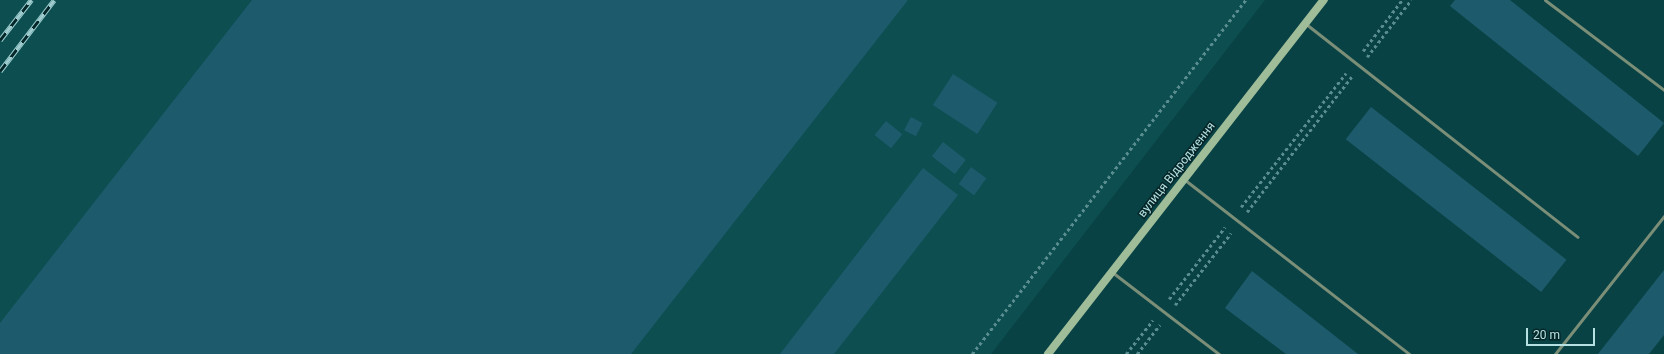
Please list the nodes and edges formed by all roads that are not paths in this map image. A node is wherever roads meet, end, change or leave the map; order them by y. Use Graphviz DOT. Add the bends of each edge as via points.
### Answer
graph roads {
  1 [pos="1324,0"];
  2 [pos="1545,0"];
  3 [pos="1306,24"];
  4 [pos="1664,90"];
  5 [pos="1184,180"];
  6 [pos="1664,216"];
  7 [pos="1578,237"];
  8 [pos="1112,272"];
  9 [pos="1048,354"];
  10 [pos="1219,354"];
  11 [pos="1409,354"];
  12 [pos="1555,354"];
  1 -- 3 [label="street, вулиця Відродження"];
  2 -- 4 [label="lane"];
  3 -- 5 [label="street, вулиця Відродження"];
  3 -- 7 [label="lane"];
  5 -- 8 [label="street, вулиця Відродження"];
  5 -- 11 [label="lane"];
  6 -- 12 [label="lane"];
  8 -- 9 [label="street, вулиця Відродження"];
  8 -- 10 [label="lane"];
}
